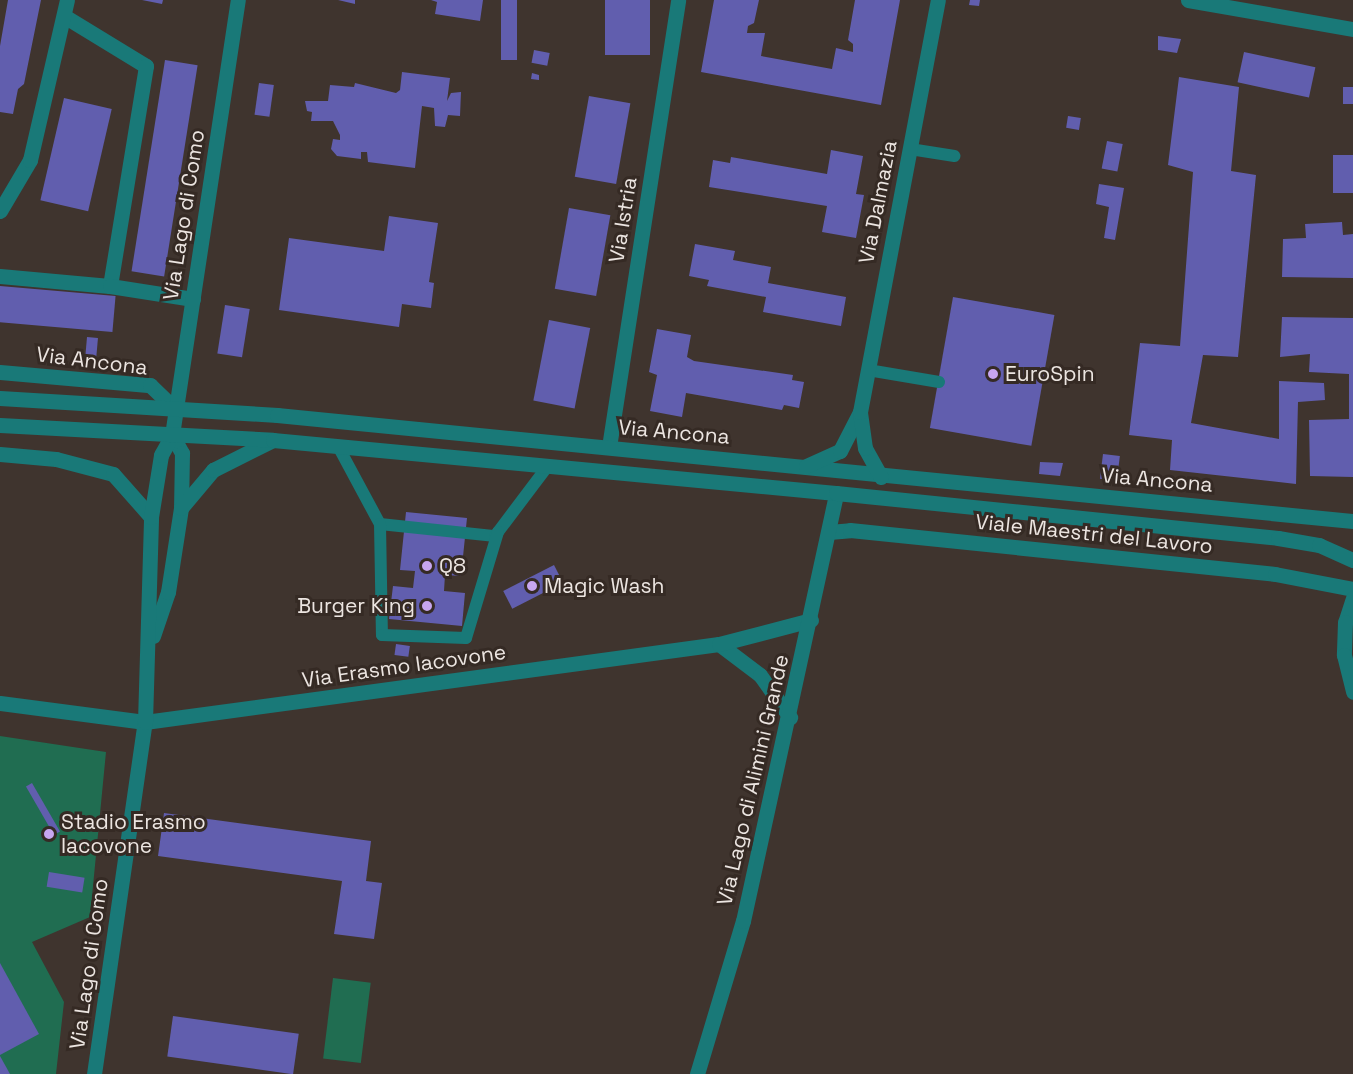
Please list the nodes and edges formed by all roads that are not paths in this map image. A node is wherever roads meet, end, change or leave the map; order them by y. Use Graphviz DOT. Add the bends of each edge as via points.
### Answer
graph roads {
  1 [pos="67,0"];
  2 [pos="238,0"];
  3 [pos="678,0"];
  4 [pos="938,0"];
  5 [pos="1188,0"];
  6 [pos="64,16"];
  7 [pos="1353,29"];
  8 [pos="910,149"];
  9 [pos="954,156"];
  10 [pos="0,211"];
  11 [pos="0,276"];
  12 [pos="110,286"];
  13 [pos="193,299"];
  14 [pos="868,370"];
  15 [pos="0,372"];
  16 [pos="939,382"];
  17 [pos="0,398"];
  18 [pos="176,410"];
  19 [pos="861,412"];
  20 [pos="0,425"];
  21 [pos="172,435"];
  22 [pos="273,440"];
  23 [pos="609,447"];
  24 [pos="339,448"];
  25 [pos="0,454"];
  26 [pos="806,466"];
  27 [pos="547,467"];
  28 [pos="881,477"];
  29 [pos="836,493"];
  30 [pos="181,508"];
  31 [pos="151,517"];
  32 [pos="1353,521"];
  33 [pos="380,524"];
  34 [pos="498,532"];
  35 [pos="829,532"];
  36 [pos="1353,560"];
  37 [pos="1353,589"];
  38 [pos="1353,598"];
  39 [pos="811,620"];
  40 [pos="719,644"];
  41 [pos="150,645"];
  42 [pos="1353,692"];
  43 [pos="0,703"];
  44 [pos="790,717"];
  45 [pos="145,722"];
  46 [pos="94,1074"];
  47 [pos="697,1074"];
  1 -- 6 [label="street"];
  2 -- 13 [label="street, Via Lago di Como"];
  3 -- 23 [label="street, Via Istria"];
  4 -- 8 [label="street, Via Dalmazia"];
  5 -- 7 [label="street"];
  6 -- 10 [label="street" via="30,160"];
  6 -- 12 [label="street" via="146,66"];
  8 -- 9 [label="lane"];
  8 -- 14 [label="street, Via Dalmazia"];
  11 -- 12 [label="street"];
  12 -- 13 [label="street"];
  13 -- 18 [label="street, Via Lago di Como"];
  14 -- 16 [label="lane"];
  14 -- 19 [label="street, Via Dalmazia"];
  15 -- 18 [label="street, Via Ancona" via="150,385"];
  17 -- 18 [label="street"];
  18 -- 21 [label="street, Via Lago di Como"];
  18 -- 23 [label="street, Via Ancona" via="277,415"];
  19 -- 26 [label="street, Via Dalmazia" via="840,451"];
  19 -- 28 [label="street, Via Dalmazia" via="865,448"];
  20 -- 21 [label="street"];
  21 -- 22 [label="street"];
  21 -- 30 [label="street, Via Lago di Como" via="182,453"];
  21 -- 31 [label="street, Via Lago di Como" via="161,455"];
  22 -- 24 [label="street"];
  22 -- 30 [label="street" via="213,470"];
  23 -- 26 [label="street, Via Ancona"];
  24 -- 27 [label="street"];
  24 -- 33 [label="lane"];
  25 -- 31 [label="street" via="56,459 113,474"];
  26 -- 28 [label="street, Via Ancona"];
  27 -- 29 [label="street"];
  27 -- 34 [label="lane"];
  28 -- 32 [label="street, Via Ancona"];
  29 -- 35 [label="street, Via Lago di Alimini Grande"];
  29 -- 36 [label="street" via="1278,538 1319,545"];
  30 -- 41 [label="street, Via Lago di Como" via="168,592"];
  31 -- 41 [label="street, Via Lago di Como" via="146,586"];
  33 -- 34 [label="lane" via="495,536"];
  33 -- 34 [label="lane" via="382,635 466,638"];
  35 -- 37 [label="street, Viale Maestri del Lavoro" via="850,530 1275,574"];
  35 -- 39 [label="street, Via Lago di Alimini Grande"];
  38 -- 42 [label="street" via="1345,622 1344,655"];
  39 -- 40 [label="street, Via Erasmo Iacovone"];
  39 -- 44 [label="street, Via Lago di Alimini Grande"];
  40 -- 44 [label="street" via="760,675"];
  40 -- 45 [label="street, Via Erasmo Iacovone"];
  41 -- 45 [label="street, Via Lago di Como"];
  43 -- 45 [label="street, Via Erasmo Iacovone"];
  44 -- 47 [label="street, Via Lago di Alimini Grande" via="743,921"];
  45 -- 46 [label="street, Via Lago di Como"];
}
